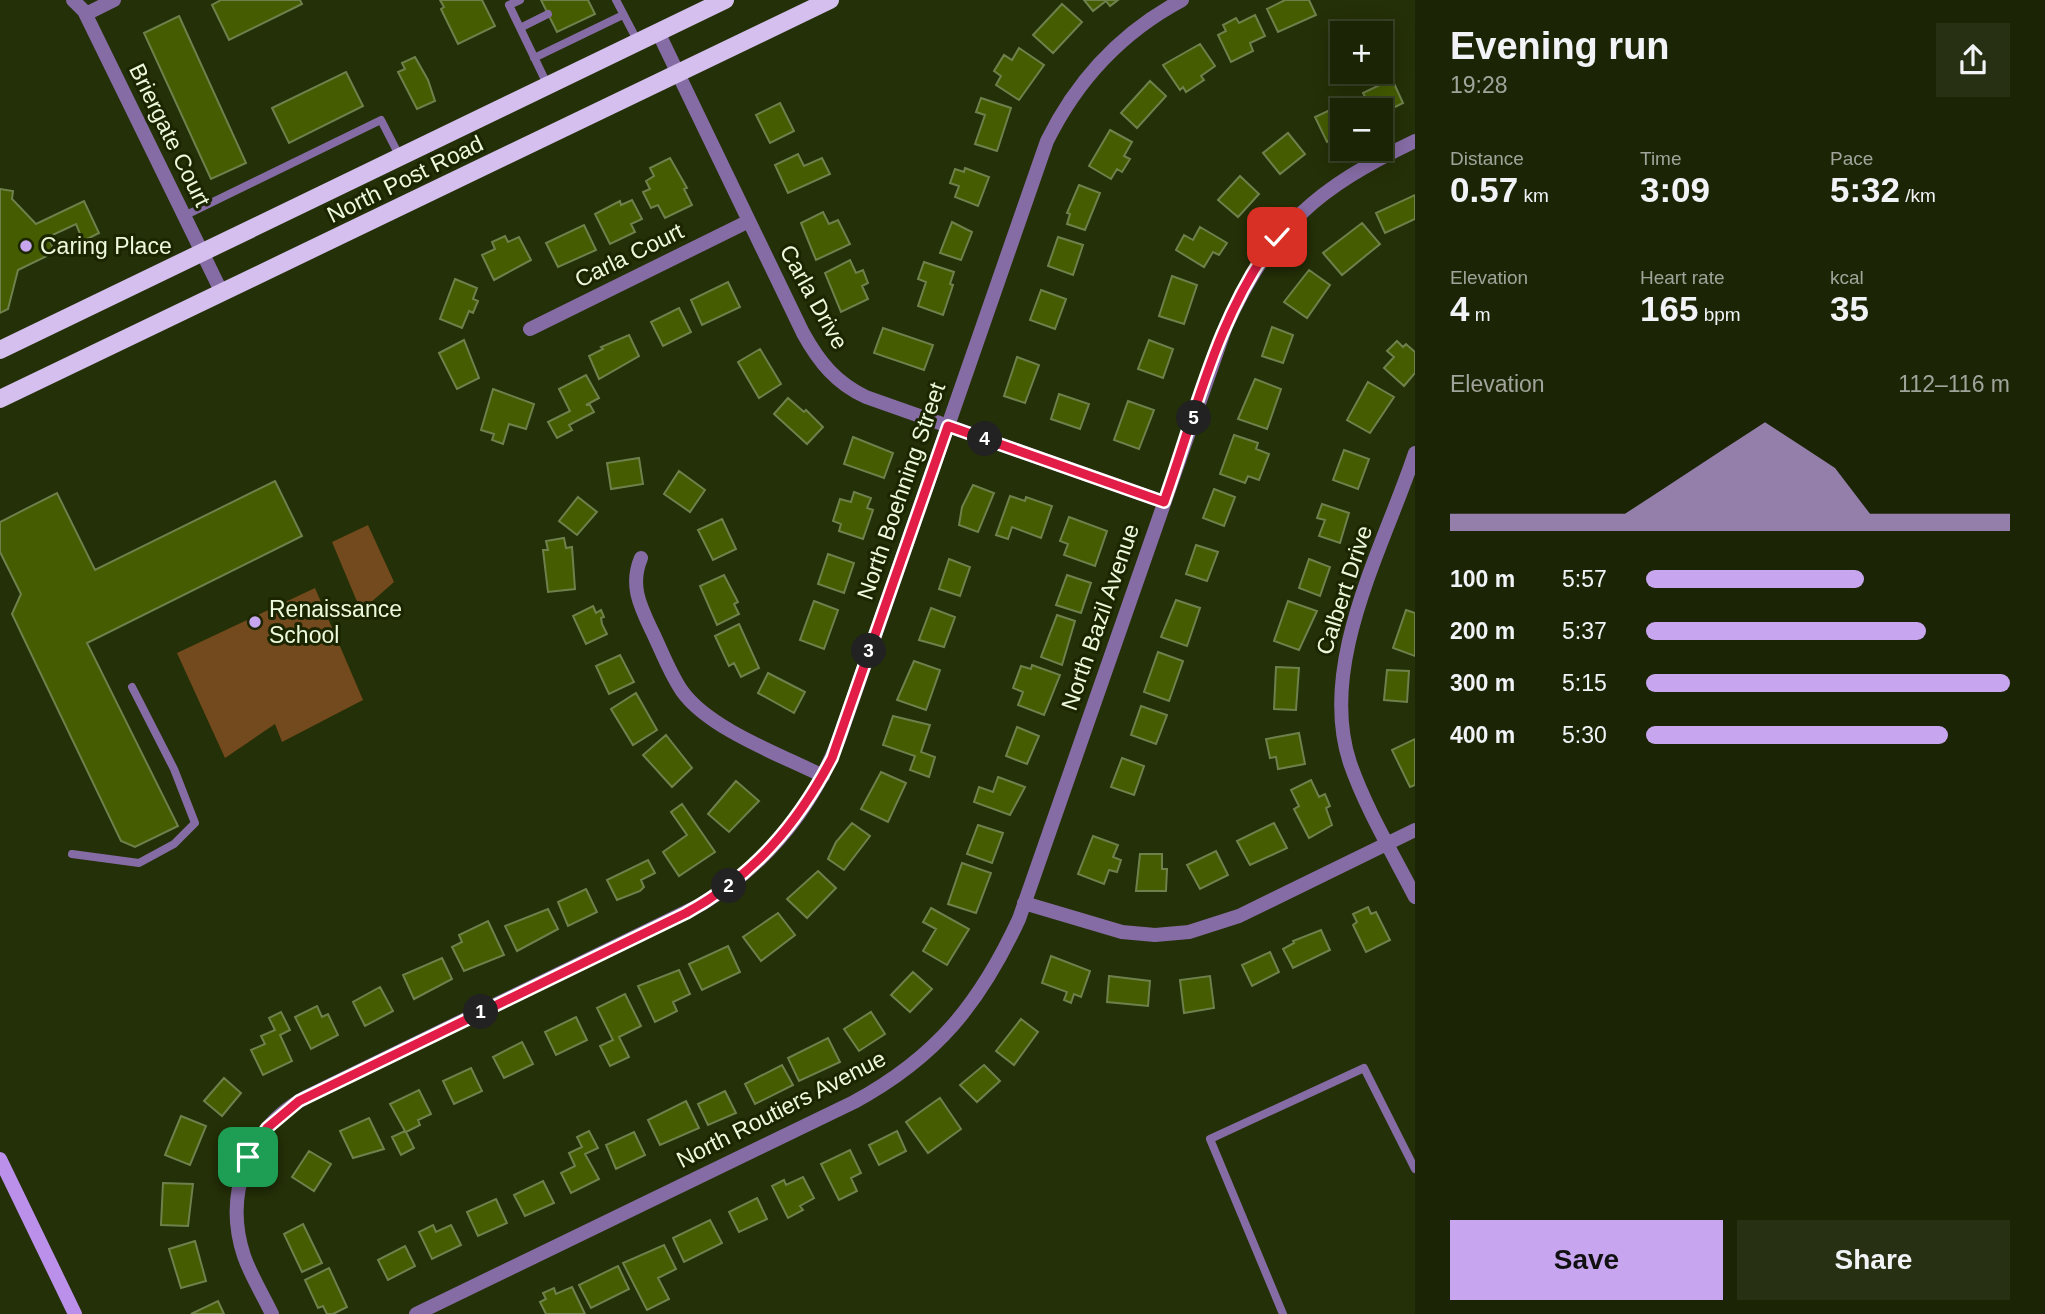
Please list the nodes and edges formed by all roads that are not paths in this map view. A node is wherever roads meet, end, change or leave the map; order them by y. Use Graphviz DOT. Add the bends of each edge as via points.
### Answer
graph roads {
  1 [pos="73,0"];
  2 [pos="114,0"];
  3 [pos="520,0"];
  4 [pos="616,0"];
  5 [pos="725,0"];
  6 [pos="830,0"];
  7 [pos="1182,0"];
  8 [pos="86,14"];
  9 [pos="548,14"];
  10 [pos="623,15"];
  11 [pos="520,28"];
  12 [pos="658,32"];
  13 [pos="638,42"];
  14 [pos="534,58"];
  15 [pos="678,74"];
  16 [pos="548,86"];
  17 [pos="1415,141"];
  18 [pos="400,157"];
  19 [pos="184,216"];
  20 [pos="748,221"];
  21 [pos="202,253"];
  22 [pos="222,293"];
  23 [pos="530,329"];
  24 [pos="0,350"];
  25 [pos="0,399"];
  26 [pos="948,426"];
  27 [pos="1415,453"];
  28 [pos="1164,502"];
  29 [pos="641,558"];
  30 [pos="132,687"];
  31 [pos="823,776"];
  32 [pos="1415,830"];
  33 [pos="1388,843"];
  34 [pos="72,854"];
  35 [pos="1415,897"];
  36 [pos="1024,903"];
  37 [pos="0,1159"];
  38 [pos="1415,1169"];
  39 [pos="75,1314"];
  40 [pos="272,1314"];
  41 [pos="416,1314"];
  42 [pos="1283,1314"];
  1 -- 8 [label="street, Briergate Court"];
  2 -- 8 [label="street"];
  3 -- 11 [label="lane" via="509,5"];
  4 -- 10 [label="lane"];
  5 -- 12 [label="main road, North Post Road"];
  6 -- 15 [label="main road, North Post Road"];
  7 -- 26 [label="street, North Boehning Street" via="1115,47 1079,87 1056,122"];
  8 -- 19 [label="street, Briergate Court"];
  9 -- 11 [label="lane"];
  10 -- 13 [label="lane"];
  10 -- 14 [label="lane"];
  11 -- 14 [label="lane"];
  12 -- 13 [label="main road, North Post Road"];
  12 -- 15 [label="street, Carla Drive"];
  13 -- 16 [label="main road, North Post Road"];
  14 -- 16 [label="lane"];
  15 -- 20 [label="street, Carla Drive"];
  15 -- 22 [label="main road, North Post Road"];
  16 -- 18 [label="main road, North Post Road"];
  17 -- 28 [label="street, North Bazil Avenue" via="1326,190 1262,257 1226,326"];
  18 -- 19 [label="lane" via="382,120"];
  18 -- 21 [label="main road, North Post Road"];
  19 -- 21 [label="street, Briergate Court"];
  20 -- 23 [label="street, Carla Court"];
  20 -- 26 [label="street, Carla Drive" via="803,333 836,379 866,397"];
  21 -- 22 [label="street, Briergate Court"];
  21 -- 24 [label="main road, North Post Road"];
  22 -- 25 [label="main road, North Post Road"];
  26 -- 28 [label="street, Carla Drive"];
  26 -- 31 [label="street, North Boehning Street"];
  27 -- 33 [label="street, Calbert Drive" via="1348,640 1342,671 1342,717 1351,765"];
  28 -- 36 [label="street, North Bazil Avenue"];
  29 -- 31 [label="street" via="635,584 637,600 674,677 692,703 718,723"];
  30 -- 34 [label="lane" via="174,769 195,823 174,844 139,863"];
  31 -- 40 [label="street, North Boehning Street" via="780,839 716,895 308,1096 278,1116 248,1157 236,1198 242,1249"];
  32 -- 33 [label="street"];
  33 -- 35 [label="street, Calbert Drive"];
  33 -- 36 [label="street" via="1238,916 1181,933 1113,930"];
  36 -- 41 [label="street, North Routiers Avenue" via="1013,935 979,995 942,1039 892,1080"];
  37 -- 39 [label="main road"];
  38 -- 42 [label="lane" via="1364,1068 1210,1139"];
}
